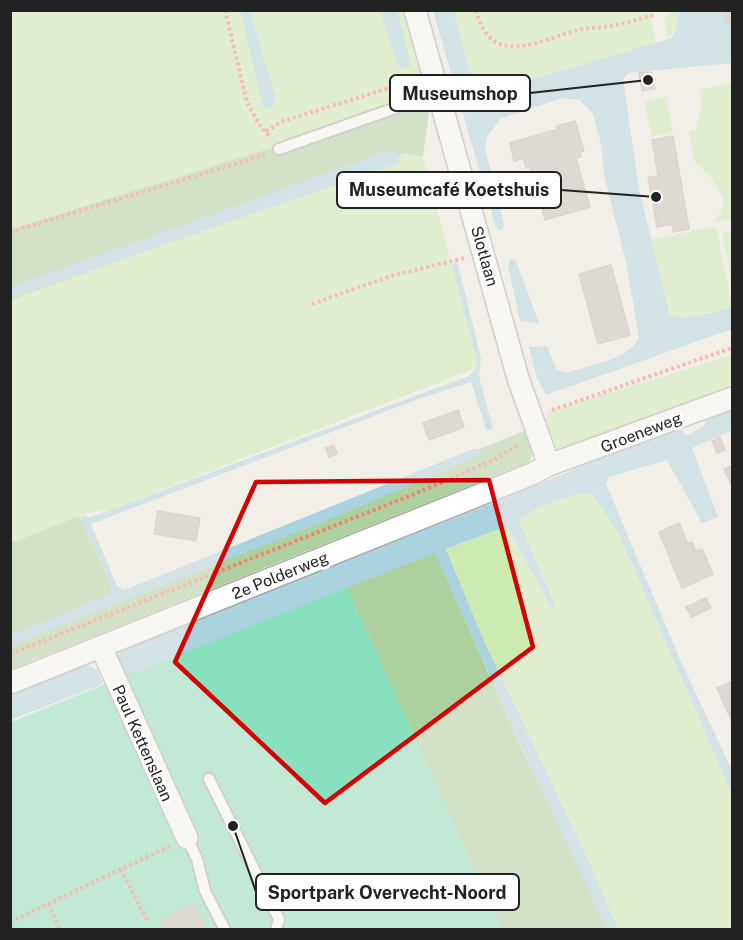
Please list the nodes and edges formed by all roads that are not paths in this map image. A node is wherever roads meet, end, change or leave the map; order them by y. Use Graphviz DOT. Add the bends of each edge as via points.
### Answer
graph roads {
  1 [pos="415,10"];
  2 [pos="429,96"];
  3 [pos="279,149"];
  4 [pos="732,398"];
  5 [pos="549,465"];
  6 [pos="101,647"];
  7 [pos="10,683"];
  8 [pos="208,779"];
  9 [pos="186,838"];
  10 [pos="225,930"];
  11 [pos="276,930"];
  1 -- 2 [label="street, Slotlaan"];
  2 -- 3 [label="lane"];
  2 -- 5 [label="street, Slotlaan" via="485,253 518,378"];
  4 -- 5 [label="street, Groeneweg"];
  5 -- 6 [label="street, 2e Polderweg"];
  6 -- 7 [label="street, 2e Polderweg"];
  6 -- 9 [label="street, Paul Kettenslaan"];
  8 -- 11 [label="lane" via="279,919"];
  9 -- 10 [label="lane" via="197,859 205,891"];
}
